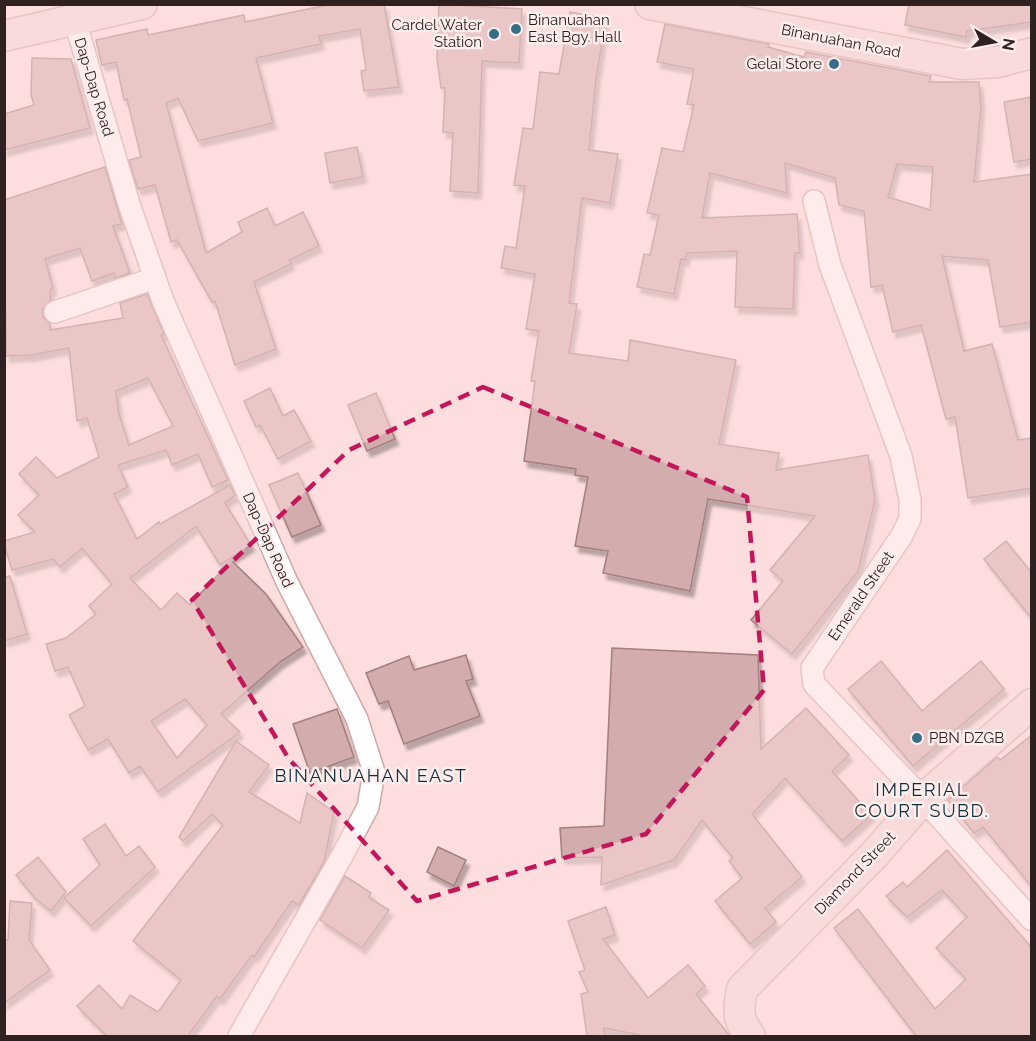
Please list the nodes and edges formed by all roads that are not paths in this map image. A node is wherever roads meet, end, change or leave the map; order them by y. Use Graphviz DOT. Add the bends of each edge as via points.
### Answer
graph roads {
  1 [pos="142,4"];
  2 [pos="650,4"];
  3 [pos="75,21"];
  4 [pos="4,36"];
  5 [pos="1032,53"];
  6 [pos="814,201"];
  7 [pos="155,278"];
  8 [pos="55,312"];
  9 [pos="1032,704"];
  10 [pos="923,799"];
  11 [pos="1032,920"];
  12 [pos="239,1036"];
  13 [pos="750,1036"];
  1 -- 3 [label="street"];
  2 -- 5 [label="street, Binanuahan Road" via="962,64 998,62"];
  3 -- 4 [label="street"];
  3 -- 7 [label="street, Dap-Dap Road"];
  6 -- 10 [label="street, Emerald Street" via="830,265 901,456 910,500 910,519 902,537 812,668 814,684"];
  7 -- 8 [label="street"];
  7 -- 12 [label="street, Dap-Dap Road" via="286,582 357,719 374,772 368,807 348,847"];
  9 -- 10 [label="street, Diamond Street"];
  10 -- 11 [label="street, Emerald Street"];
  10 -- 13 [label="street, Diamond Street" via="874,855 742,988 739,1022"];
}
